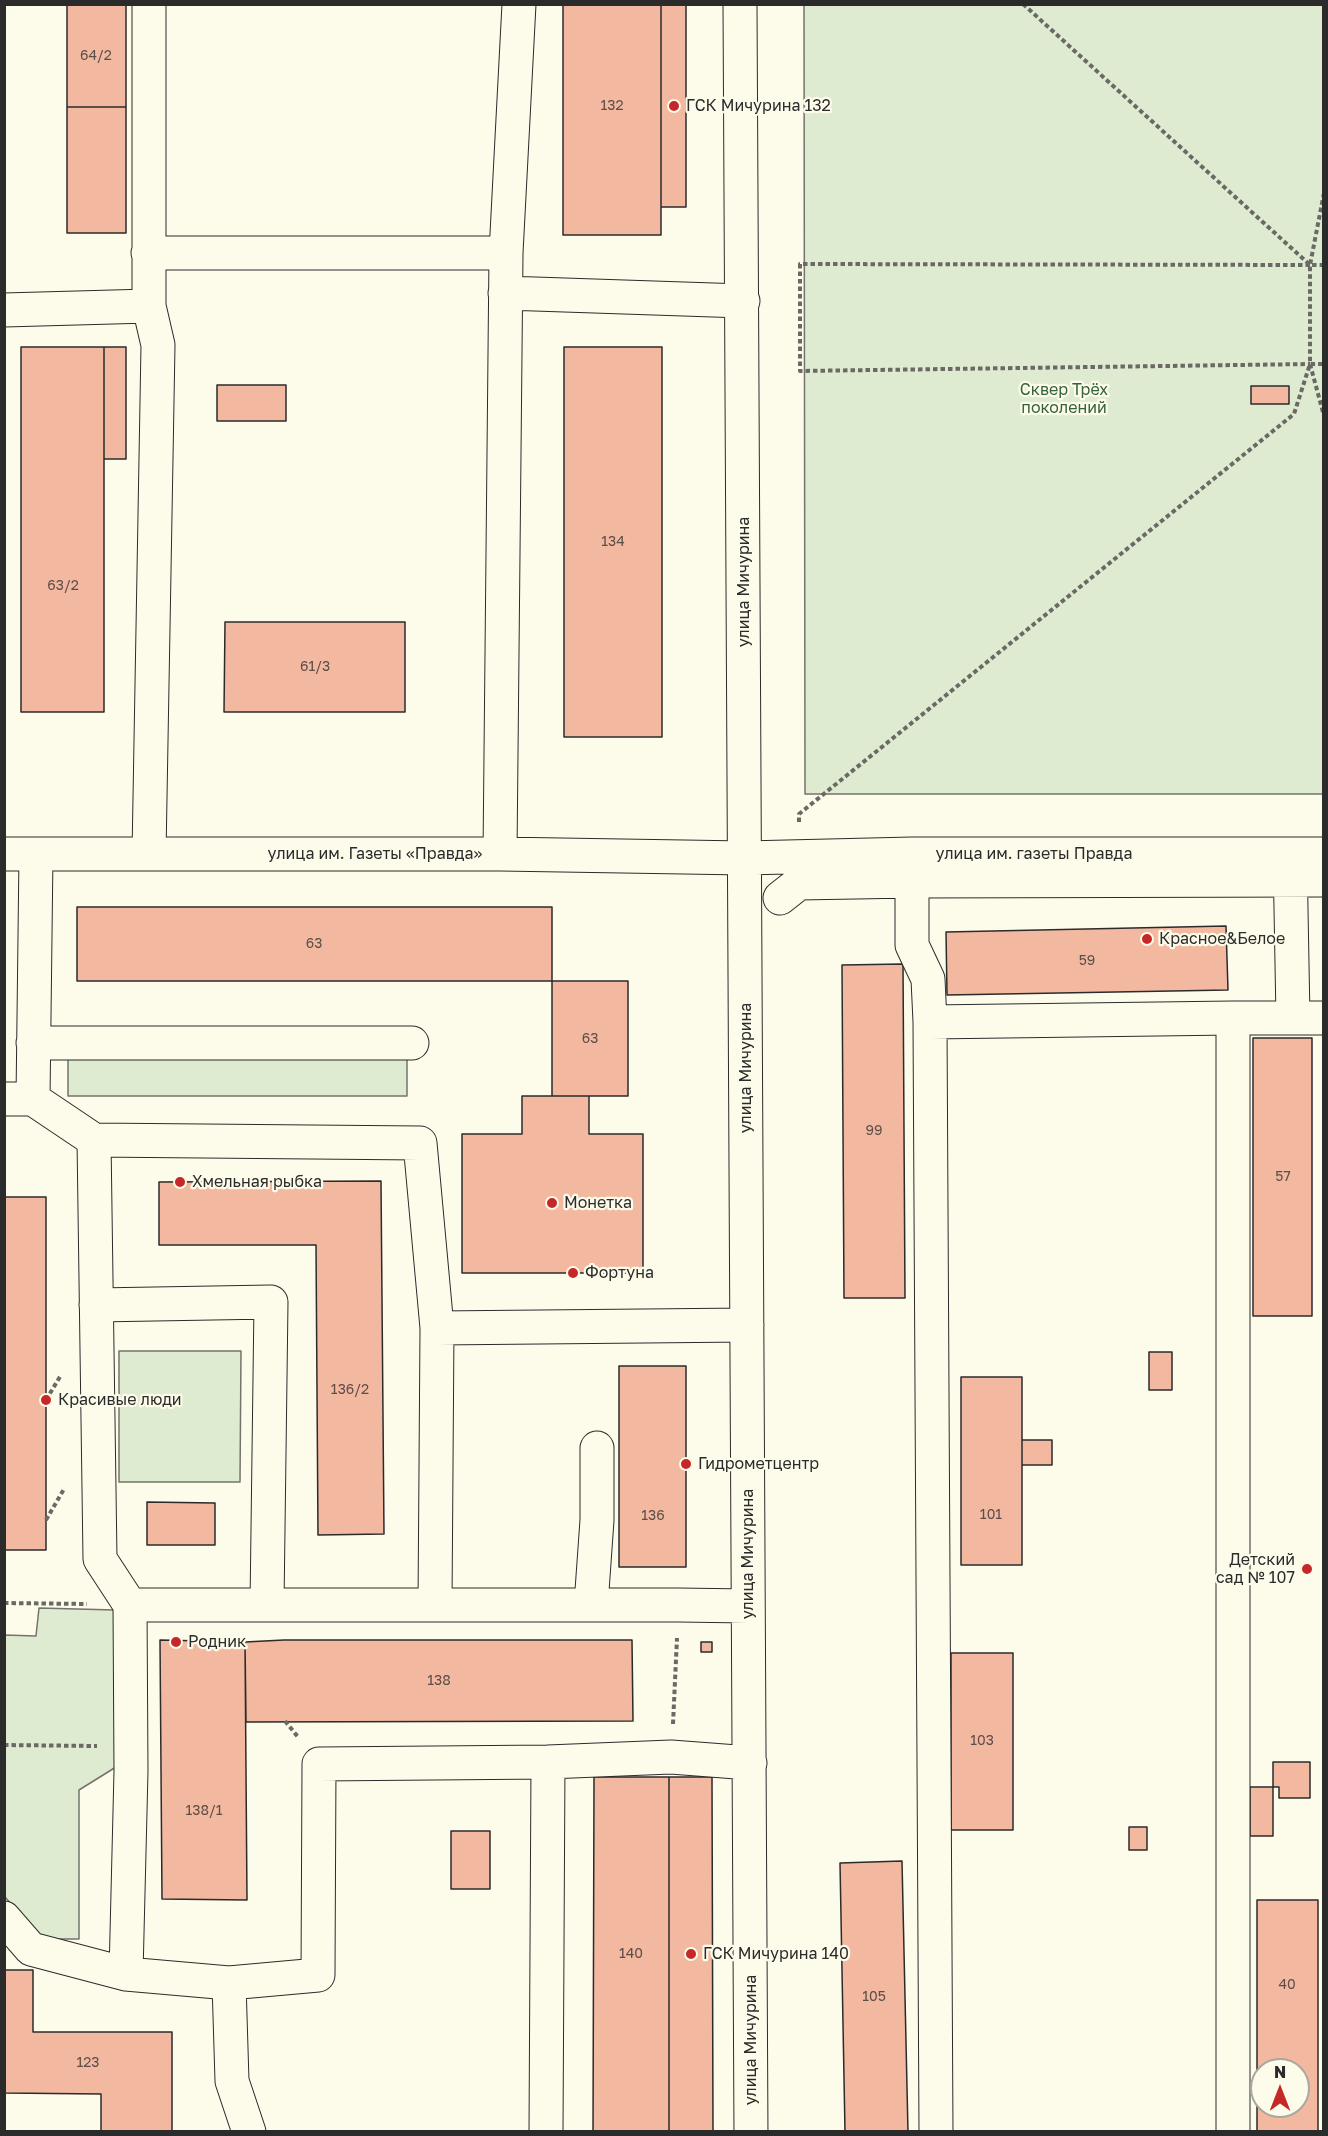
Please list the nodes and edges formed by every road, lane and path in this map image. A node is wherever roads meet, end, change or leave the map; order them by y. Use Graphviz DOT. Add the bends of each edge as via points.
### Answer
graph roads {
  1 [pos="149,4"];
  2 [pos="519,4"];
  3 [pos="740,4"];
  4 [pos="1023,4"];
  5 [pos="1323,193"];
  6 [pos="148,253"];
  7 [pos="506,253"];
  8 [pos="1310,265"];
  9 [pos="1323,265"];
  10 [pos="505,292"];
  11 [pos="743,301"];
  12 [pos="149,306"];
  13 [pos="4,310"];
  14 [pos="1310,364"];
  15 [pos="1323,364"];
  16 [pos="1323,416"];
  17 [pos="799,826"];
  18 [pos="4,854"];
  19 [pos="36,854"];
  20 [pos="149,854"];
  21 [pos="500,854"];
  22 [pos="1323,854"];
  23 [pos="745,858"];
  24 [pos="912,867"];
  25 [pos="1291,867"];
  26 [pos="1323,880"];
  27 [pos="780,898"];
  28 [pos="1233,1018"];
  29 [pos="1308,1018"];
  30 [pos="930,1022"];
  31 [pos="33,1043"];
  32 [pos="412,1043"];
  33 [pos="19,1099"];
  34 [pos="94,1140"];
  35 [pos="96,1305"];
  36 [pos="747,1325"];
  37 [pos="437,1328"];
  38 [pos="597,1448"];
  39 [pos="4,1603"];
  40 [pos="130,1605"];
  41 [pos="267,1605"];
  42 [pos="435,1605"];
  43 [pos="591,1605"];
  44 [pos="678,1605"];
  45 [pos="748,1606"];
  46 [pos="4,1745"];
  47 [pos="130,1746"];
  48 [pos="671,1757"];
  49 [pos="548,1762"];
  50 [pos="750,1763"];
  51 [pos="4,1918"];
  52 [pos="126,1974"];
  53 [pos="229,1983"];
  54 [pos="249,2132"];
  55 [pos="546,2132"];
  56 [pos="751,2132"];
  57 [pos="936,2132"];
  58 [pos="1233,2132"];
  1 -- 6 [label="street"];
  2 -- 7 [label="street"];
  3 -- 11 [label="street, улица Мичурина"];
  4 -- 8 [label="path"];
  5 -- 8 [label="path"];
  6 -- 7 [label="street"];
  6 -- 12 [label="street"];
  7 -- 10 [label="street"];
  8 -- 9 [label="path"];
  8 -- 14 [label="path"];
  8 -- 14 [label="path" via="800,264 800,371"];
  10 -- 11 [label="street"];
  10 -- 21 [label="street"];
  11 -- 23 [label="street, улица Мичурина"];
  12 -- 13 [label="street"];
  12 -- 20 [label="street" via="158,345"];
  14 -- 15 [label="path"];
  14 -- 16 [label="path"];
  14 -- 17 [label="path" via="1294,414 799,814"];
  18 -- 19 [label="street, улица им. Газеты «Правда»"];
  19 -- 20 [label="street, улица им. Газеты «Правда»"];
  19 -- 31 [label="street"];
  20 -- 21 [label="street, улица им. Газеты «Правда»"];
  21 -- 23 [label="street, улица им. Газеты «Правда»"];
  22 -- 25 [label="street, улица им. газеты Правда"];
  23 -- 24 [label="street, улица им. газеты Правда"];
  23 -- 36 [label="street, улица Мичурина"];
  24 -- 25 [label="street, улица им. газеты Правда"];
  24 -- 27 [label="street" via="799,883"];
  24 -- 30 [label="street" via="912,945 928,979"];
  25 -- 26 [label="street"];
  25 -- 29 [label="street"];
  28 -- 29 [label="street"];
  28 -- 30 [label="street"];
  28 -- 58 [label="street"];
  30 -- 57 [label="street"];
  31 -- 32 [label="street"];
  31 -- 33 [label="street"];
  33 -- 34 [label="street"];
  34 -- 35 [label="street"];
  34 -- 37 [label="street" via="420,1143"];
  35 -- 40 [label="street" via="100,1559"];
  35 -- 41 [label="street" via="271,1302"];
  36 -- 37 [label="street"];
  36 -- 45 [label="street, улица Мичурина"];
  37 -- 42 [label="street"];
  38 -- 43 [label="street"];
  39 -- 40 [label="path"];
  40 -- 41 [label="street"];
  40 -- 47 [label="street"];
  41 -- 42 [label="street"];
  42 -- 43 [label="street"];
  43 -- 44 [label="street"];
  44 -- 45 [label="street"];
  44 -- 48 [label="path"];
  45 -- 50 [label="street, улица Мичурина"];
  46 -- 47 [label="path"];
  47 -- 52 [label="street"];
  48 -- 49 [label="street"];
  48 -- 50 [label="street"];
  49 -- 53 [label="street" via="319,1764 318,1975"];
  49 -- 55 [label="street"];
  50 -- 56 [label="street, улица Мичурина"];
  51 -- 52 [label="street" via="32,1949"];
  52 -- 53 [label="street"];
  53 -- 54 [label="street" via="232,2081"];
}
